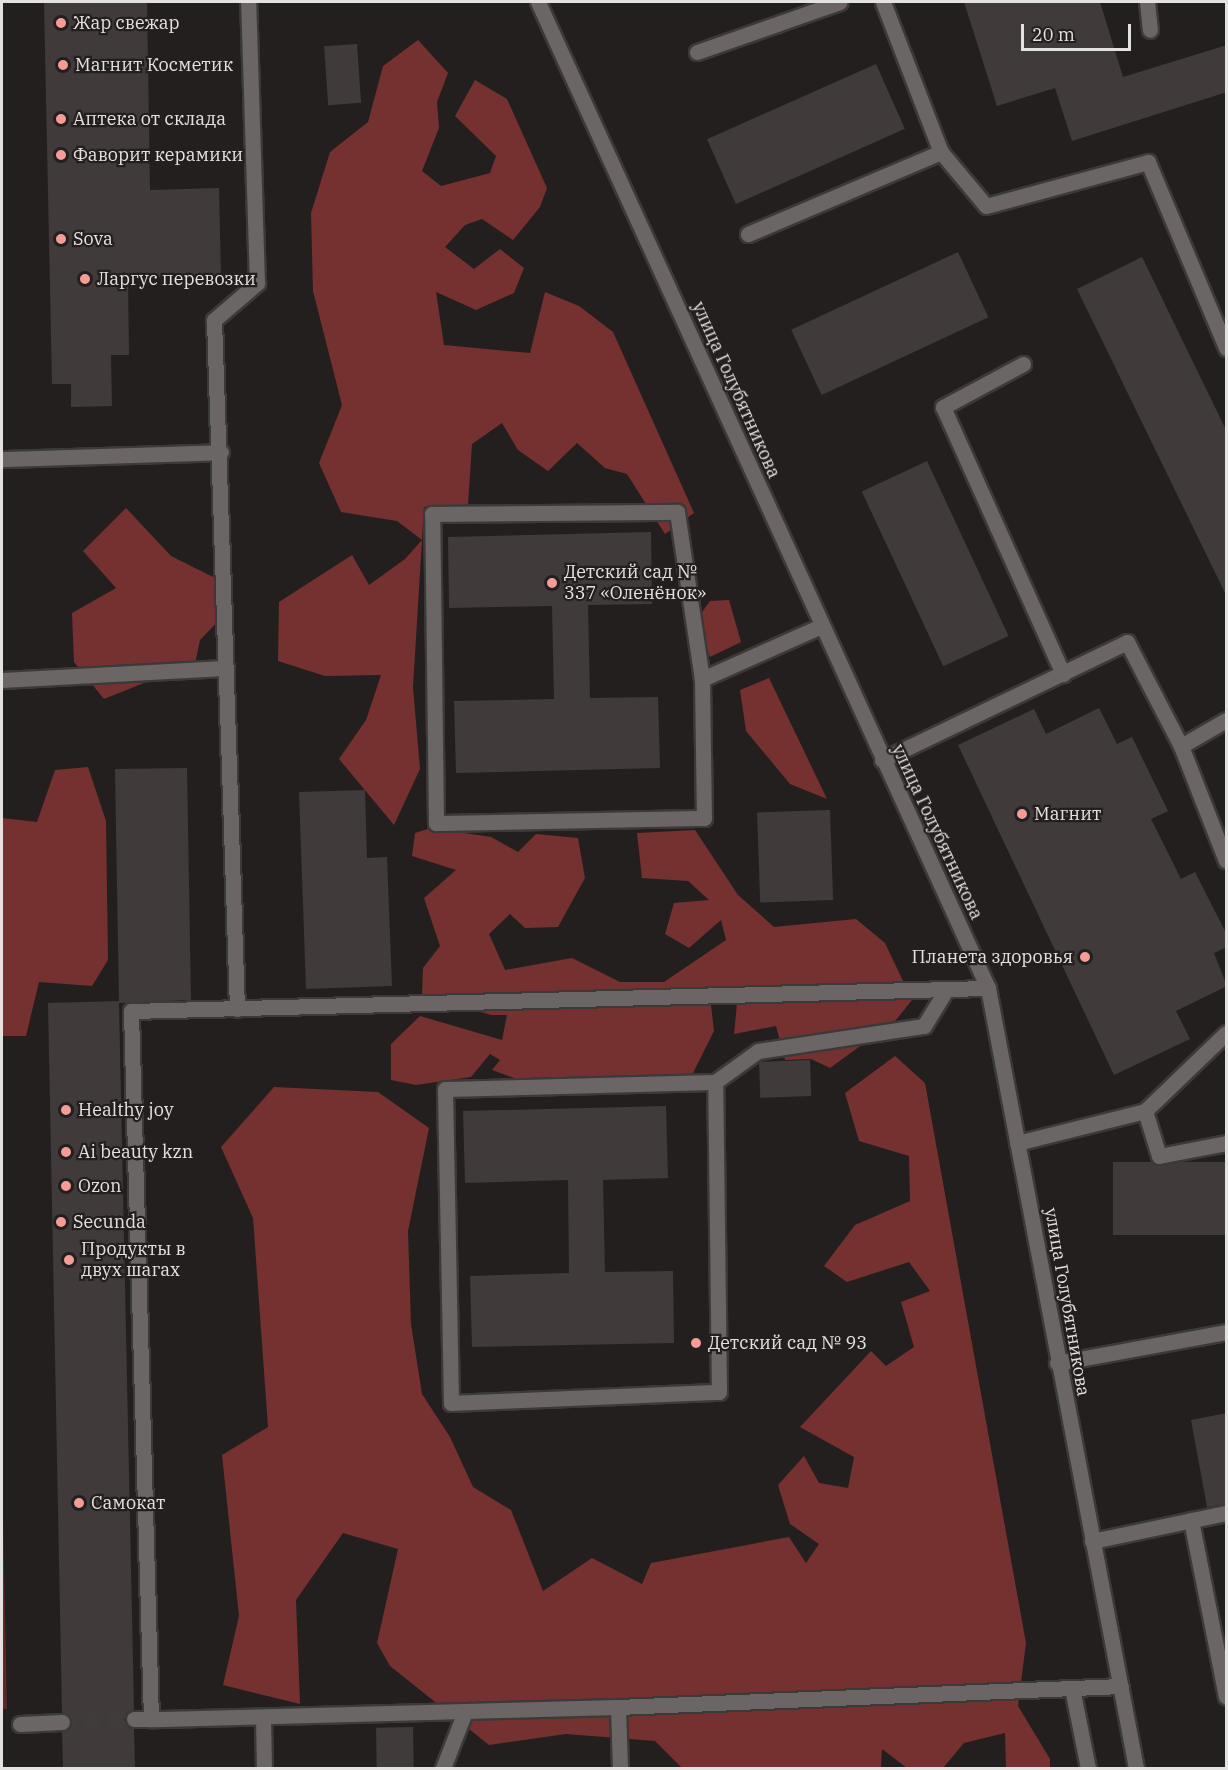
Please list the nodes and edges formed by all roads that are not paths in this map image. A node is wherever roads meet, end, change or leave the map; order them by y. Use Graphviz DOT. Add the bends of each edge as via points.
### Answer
graph roads {
  1 [pos="248,2"];
  2 [pos="538,2"];
  3 [pos="840,2"];
  4 [pos="883,2"];
  5 [pos="1147,2"];
  6 [pos="1150,30"];
  7 [pos="697,52"];
  8 [pos="941,152"];
  9 [pos="748,234"];
  10 [pos="1227,348"];
  11 [pos="1023,364"];
  12 [pos="220,452"];
  13 [pos="2,459"];
  14 [pos="821,626"];
  15 [pos="226,668"];
  16 [pos="1063,674"];
  17 [pos="702,679"];
  18 [pos="2,680"];
  19 [pos="1227,720"];
  20 [pos="1181,746"];
  21 [pos="882,760"];
  22 [pos="1227,861"];
  23 [pos="988,988"];
  24 [pos="946,990"];
  25 [pos="237,1009"];
  26 [pos="1227,1033"];
  27 [pos="715,1082"];
  28 [pos="1145,1111"];
  29 [pos="1017,1143"];
  30 [pos="1227,1143"];
  31 [pos="1227,1332"];
  32 [pos="1058,1363"];
  33 [pos="1227,1513"];
  34 [pos="1191,1520"];
  35 [pos="1092,1541"];
  36 [pos="1121,1686"];
  37 [pos="1072,1688"];
  38 [pos="1227,1697"];
  39 [pos="618,1707"];
  40 [pos="464,1714"];
  41 [pos="263,1717"];
  42 [pos="134,1719"];
  43 [pos="152,1719"];
  44 [pos="62,1722"];
  45 [pos="20,1724"];
  46 [pos="264,1768"];
  47 [pos="443,1768"];
  48 [pos="620,1768"];
  49 [pos="1088,1768"];
  50 [pos="1136,1768"];
  1 -- 12 [label="street" via="257,283 214,320"];
  2 -- 14 [label="street, улица Голубятникова"];
  3 -- 7 [label="street"];
  4 -- 8 [label="street"];
  5 -- 6 [label="street"];
  8 -- 9 [label="street"];
  8 -- 10 [label="street" via="986,206 1149,162"];
  11 -- 16 [label="street" via="943,407"];
  12 -- 13 [label="street"];
  12 -- 15 [label="street"];
  14 -- 17 [label="street"];
  14 -- 21 [label="street, улица Голубятникова"];
  15 -- 18 [label="street"];
  15 -- 25 [label="street"];
  16 -- 20 [label="street" via="1128,642"];
  16 -- 21 [label="street"];
  17 -- 17 [label="street" via="704,818 436,823 432,514 677,512"];
  19 -- 20 [label="street"];
  20 -- 22 [label="street"];
  21 -- 23 [label="street, улица Голубятникова"];
  23 -- 24 [label="street"];
  23 -- 29 [label="street, улица Голубятникова"];
  24 -- 25 [label="street"];
  24 -- 27 [label="street" via="924,1026 758,1051"];
  25 -- 43 [label="street" via="130,1011"];
  26 -- 28 [label="street"];
  27 -- 27 [label="street" via="445,1089 451,1403 719,1392"];
  28 -- 29 [label="street"];
  28 -- 30 [label="street" via="1158,1156"];
  29 -- 32 [label="street, улица Голубятникова"];
  31 -- 32 [label="street"];
  32 -- 35 [label="street, улица Голубятникова"];
  33 -- 34 [label="street"];
  34 -- 35 [label="street"];
  34 -- 38 [label="street"];
  35 -- 36 [label="street, улица Голубятникова"];
  36 -- 37 [label="street"];
  36 -- 50 [label="street, улица Голубятникова"];
  37 -- 39 [label="street"];
  37 -- 49 [label="street"];
  39 -- 40 [label="street"];
  39 -- 48 [label="street"];
  40 -- 41 [label="street"];
  40 -- 47 [label="street"];
  41 -- 43 [label="street"];
  41 -- 46 [label="street"];
  42 -- 43 [label="street"];
  44 -- 45 [label="street"];
}
